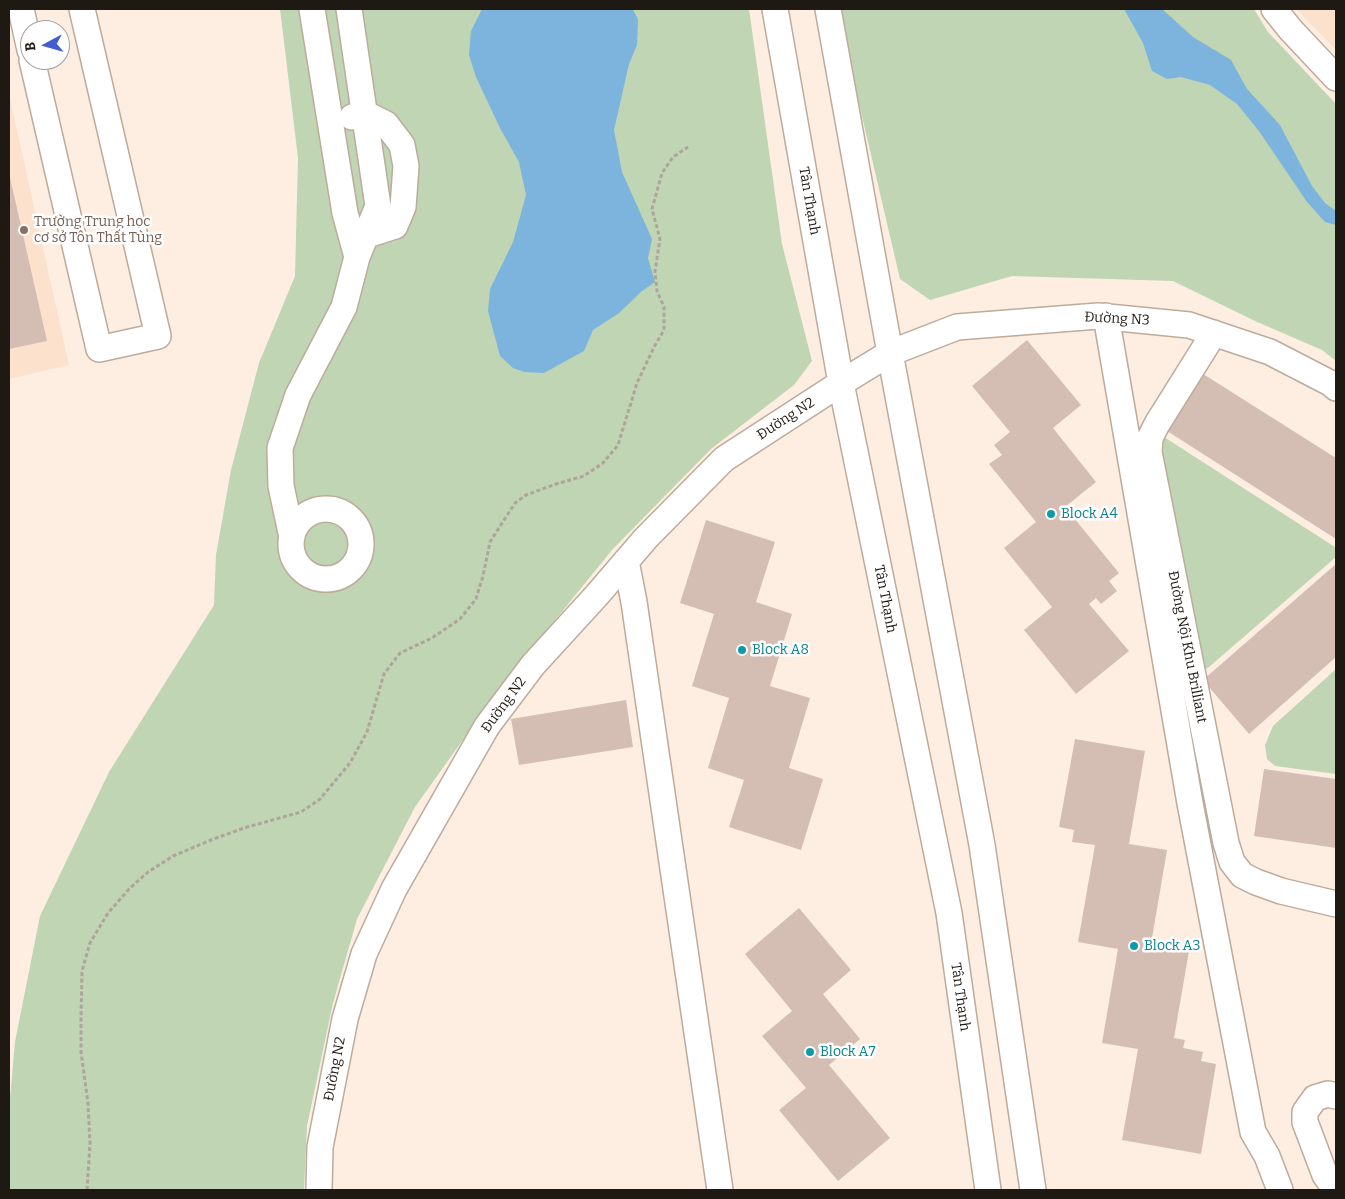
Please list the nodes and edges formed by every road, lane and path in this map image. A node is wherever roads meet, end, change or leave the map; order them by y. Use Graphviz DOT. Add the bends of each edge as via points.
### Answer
graph roads {
  1 [pos="82,9"];
  2 [pos="312,9"];
  3 [pos="349,9"];
  4 [pos="775,9"];
  5 [pos="828,9"];
  6 [pos="1274,9"];
  7 [pos="34,70"];
  8 [pos="1336,78"];
  9 [pos="364,113"];
  10 [pos="330,124"];
  11 [pos="688,147"];
  12 [pos="362,246"];
  13 [pos="1106,316"];
  14 [pos="1214,333"];
  15 [pos="890,353"];
  16 [pos="841,383"];
  17 [pos="1336,388"];
  18 [pos="292,537"];
  19 [pos="626,561"];
  20 [pos="1336,904"];
  21 [pos="1336,1096"];
  22 [pos="1336,1188"];
  23 [pos="87,1190"];
  24 [pos="319,1190"];
  25 [pos="720,1190"];
  26 [pos="988,1190"];
  27 [pos="1033,1190"];
  28 [pos="1280,1190"];
  1 -- 7 [label="street" via="158,336 99,349"];
  2 -- 10 [label="street"];
  3 -- 9 [label="street"];
  4 -- 16 [label="street, Tân Thạnh"];
  5 -- 15 [label="street"];
  6 -- 8 [label="street"];
  9 -- 10 [label="street"];
  9 -- 12 [label="street" via="378,206"];
  9 -- 12 [label="street" via="386,124 402,144 406,166 403,207 395,226"];
  10 -- 12 [label="street" via="345,213"];
  11 -- 23 [label="path" via="672,157 662,173 652,209 660,239 655,271 657,291 664,307 664,330 637,383 618,445 603,464 584,476 526,495 514,503 490,542 476,599 460,619 432,638 400,653 384,674 367,732 350,763 320,799 301,812 244,828 173,856 130,888 108,913 90,943 82,971 81,1017 90,1144"];
  12 -- 18 [label="street" via="344,307 298,395 280,448 281,486"];
  13 -- 14 [label="street, Đường N3" via="1189,325"];
  13 -- 15 [label="street, Đường N3" via="957,327"];
  13 -- 28 [label="street" via="1190,803 1253,1132 1267,1156"];
  14 -- 17 [label="street, Đường N3" via="1270,352"];
  14 -- 20 [label="street, Đường Nội Khu Brilliant" via="1157,424 1150,438 1149,452 1226,843 1232,862 1242,875 1281,891"];
  15 -- 16 [label="street, Đường N2"];
  15 -- 27 [label="street" via="982,844"];
  16 -- 19 [label="street, Đường N2" via="724,459"];
  16 -- 26 [label="street, Tân Thạnh" via="949,913"];
  19 -- 24 [label="street, Đường N2" via="533,665 487,726 394,889 364,954 345,1019 320,1147"];
  19 -- 25 [label="street"];
  21 -- 22 [label="street" via="1328,1094 1315,1098 1305,1112 1305,1122 1325,1175"];
}
